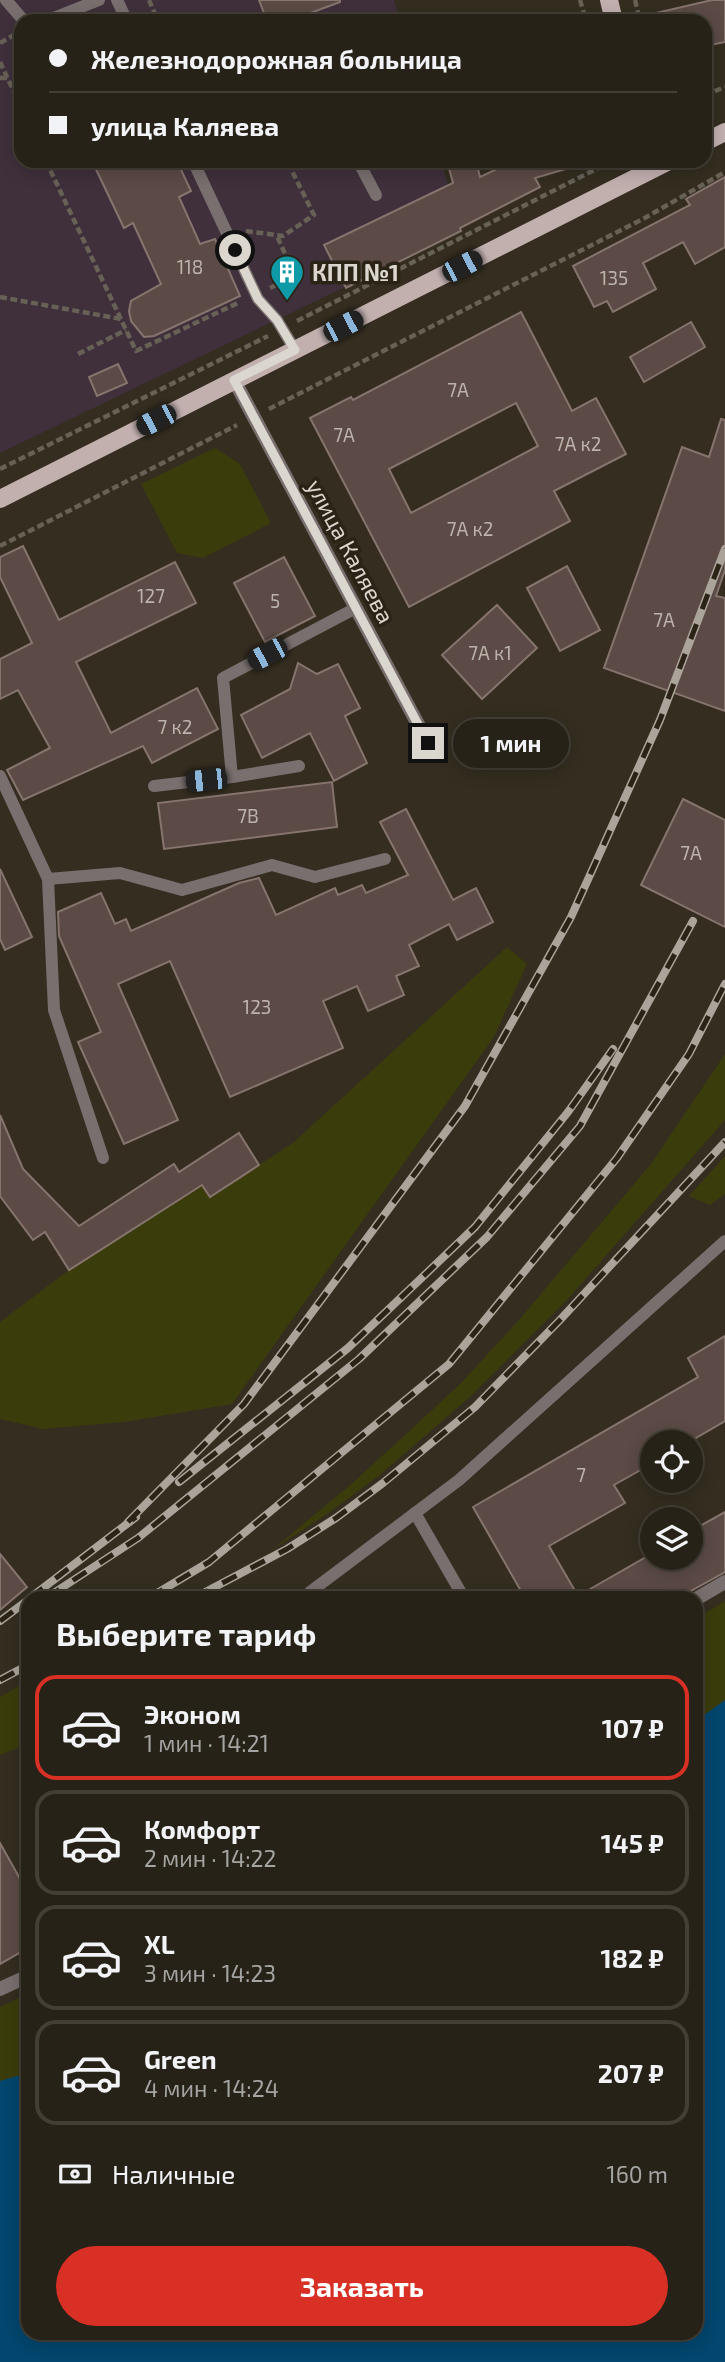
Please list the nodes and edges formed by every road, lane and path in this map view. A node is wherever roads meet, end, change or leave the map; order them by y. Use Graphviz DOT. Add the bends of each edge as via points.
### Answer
graph roads {
  1 [pos="6,0"];
  2 [pos="99,0"];
  3 [pos="18,14"];
  4 [pos="64,14"];
  5 [pos="0,62"];
  6 [pos="0,78"];
  7 [pos="8,78"];
  8 [pos="14,91"];
  9 [pos="50,168"];
  10 [pos="196,168"];
  11 [pos="290,168"];
  12 [pos="362,168"];
  13 [pos="598,168"];
  14 [pos="635,168"];
  15 [pos="656,168"];
  16 [pos="725,173"];
  17 [pos="629,182"];
  18 [pos="376,195"];
  19 [pos="225,228"];
  20 [pos="277,236"];
  21 [pos="256,294"];
  22 [pos="0,296"];
  23 [pos="121,319"];
  24 [pos="282,329"];
  25 [pos="126,330"];
  26 [pos="295,350"];
  27 [pos="78,354"];
  28 [pos="234,380"];
  29 [pos="266,411"];
  30 [pos="241,424"];
  31 [pos="0,469"];
  32 [pos="0,499"];
  33 [pos="0,546"];
  34 [pos="356,608"];
  35 [pos="428,743"];
  36 [pos="299,766"];
  37 [pos="0,776"];
  38 [pos="232,776"];
  39 [pos="154,786"];
  40 [pos="385,859"];
  41 [pos="48,879"];
  42 [pos="103,1158"];
  43 [pos="725,1241"];
  44 [pos="415,1513"];
  45 [pos="725,1582"];
  46 [pos="311,1591"];
  47 [pos="460,1591"];
  48 [pos="703,1595"];
  49 [pos="21,1979"];
  50 [pos="0,1989"];
  1 -- 3 [label="lane"];
  2 -- 4 [label="lane"];
  5 -- 7 [label="path"];
  6 -- 7 [label="path"];
  7 -- 8 [label="path"];
  9 -- 23 [label="path"];
  10 -- 19 [label="lane"];
  11 -- 20 [label="path" via="314,215"];
  12 -- 18 [label="lane"];
  13 -- 24 [label="path"];
  14 -- 17 [label="main road"];
  15 -- 17 [label="main road"];
  16 -- 29 [label="path"];
  17 -- 26 [label="main road"];
  19 -- 20 [label="path"];
  19 -- 21 [label="lane"];
  20 -- 21 [label="path" via="295,276"];
  21 -- 24 [label="lane"];
  21 -- 25 [label="path" via="135,351"];
  22 -- 23 [label="path"];
  23 -- 25 [label="path"];
  24 -- 26 [label="lane"];
  24 -- 31 [label="path"];
  25 -- 27 [label="path"];
  26 -- 28 [label="main road"];
  28 -- 32 [label="main road"];
  28 -- 34 [label="street, улица Каляева"];
  30 -- 33 [label="path"];
  34 -- 35 [label="street, улица Каляева"];
  34 -- 38 [label="lane" via="223,678"];
  36 -- 38 [label="lane"];
  37 -- 41 [label="lane"];
  38 -- 39 [label="lane"];
  40 -- 41 [label="lane" via="315,877 272,865 182,890 120,873"];
  41 -- 42 [label="lane" via="54,1010"];
  43 -- 44 [label="lane" via="459,1480"];
  44 -- 46 [label="lane"];
  44 -- 47 [label="lane"];
  45 -- 48 [label="street"];
  49 -- 50 [label="street"];
}
